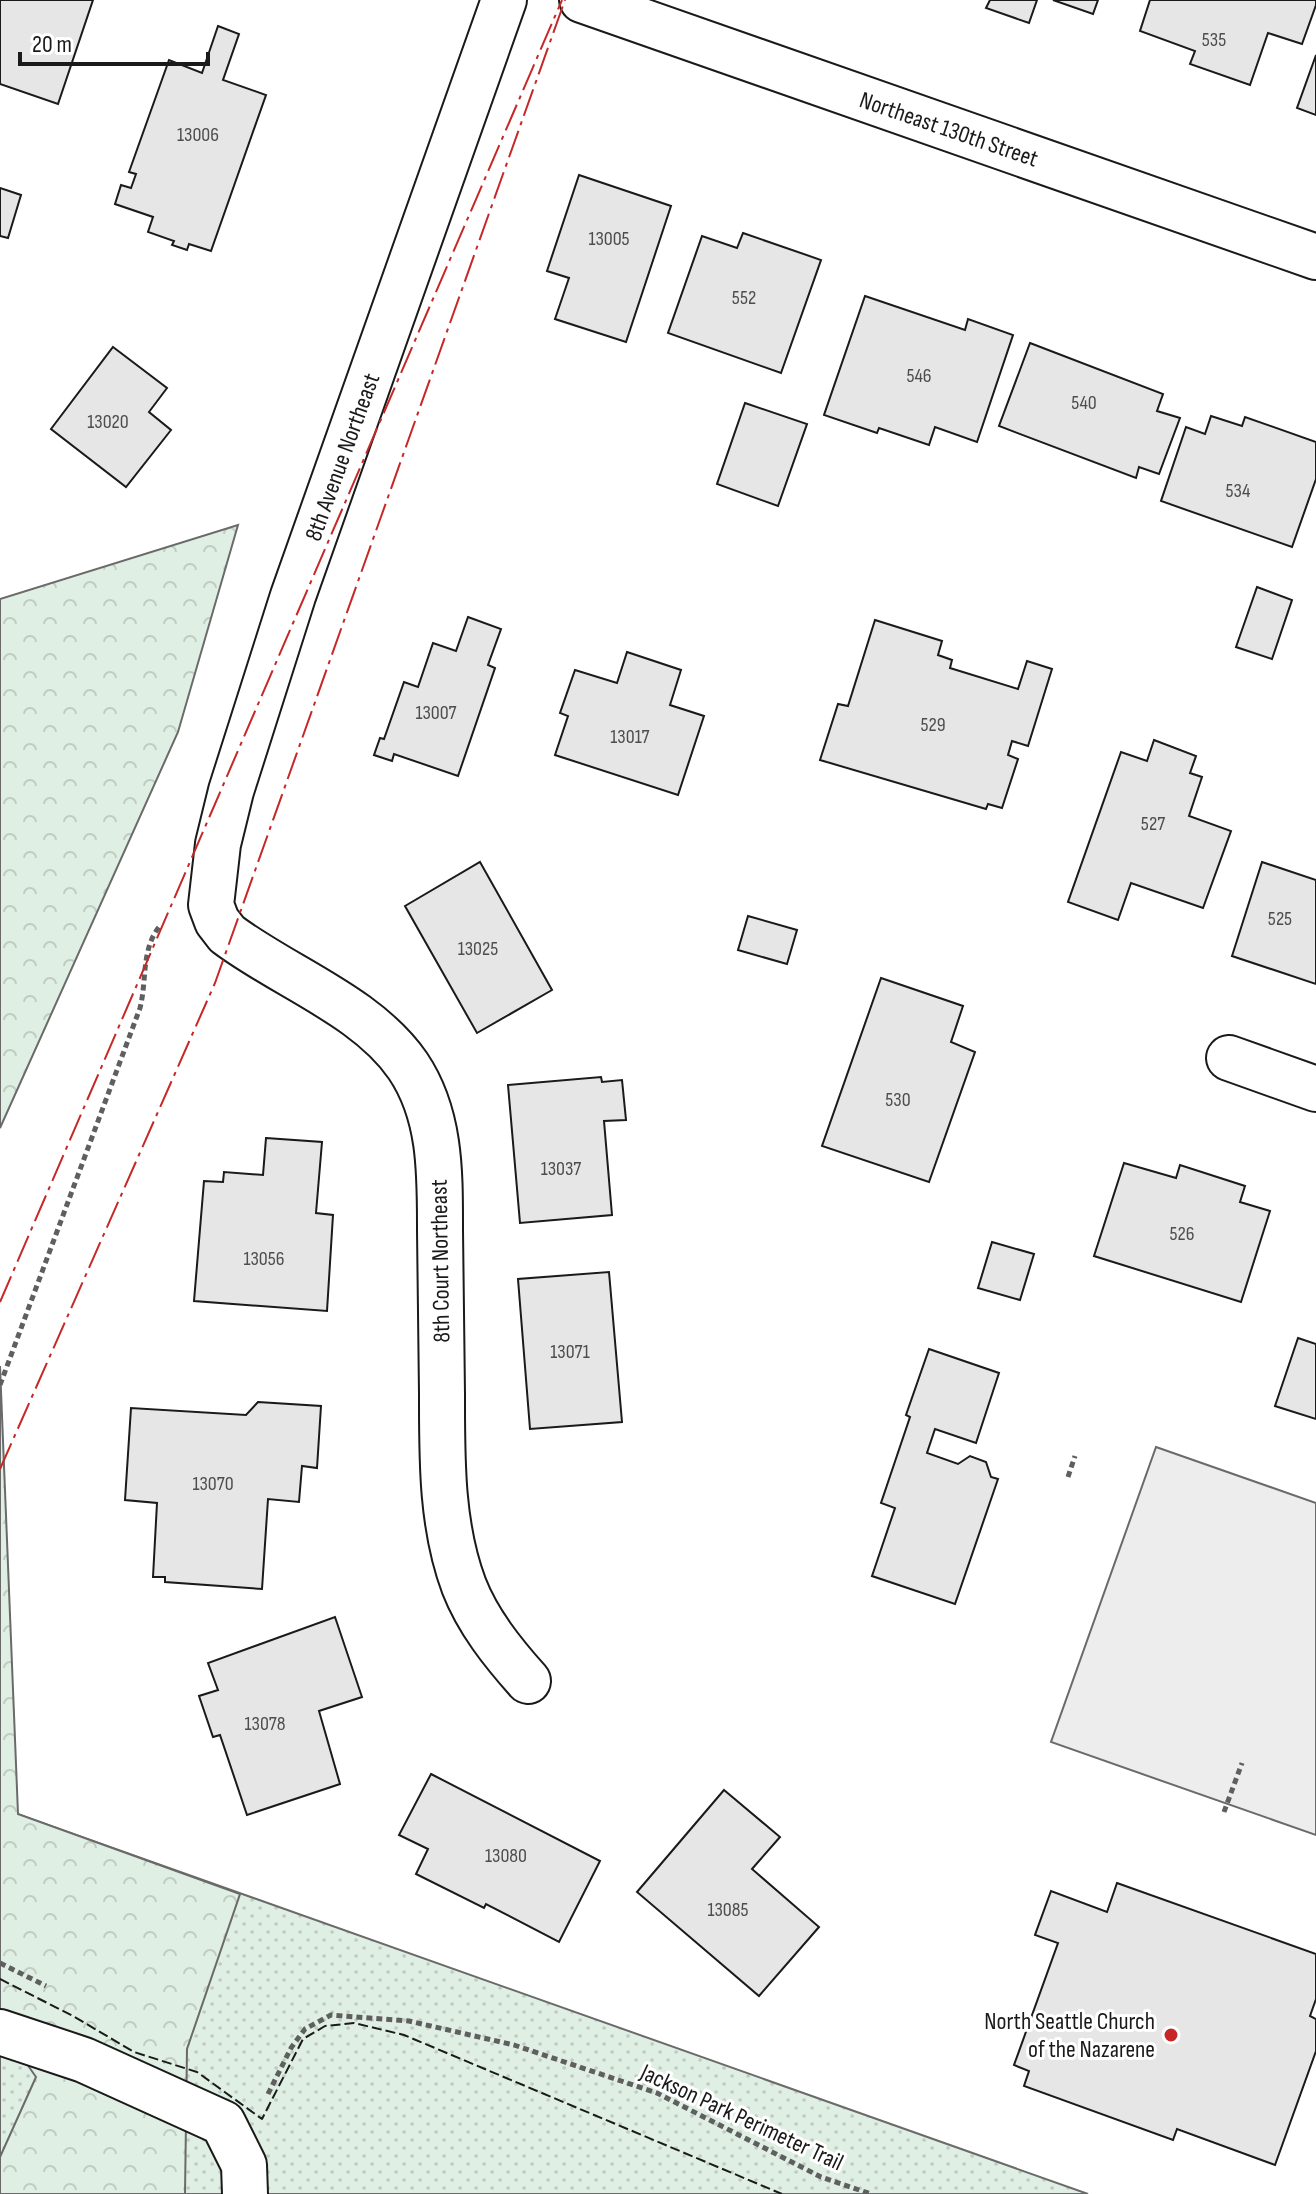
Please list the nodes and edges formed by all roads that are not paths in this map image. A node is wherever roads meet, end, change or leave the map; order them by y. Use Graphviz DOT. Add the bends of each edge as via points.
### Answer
graph roads {
  1 [pos="504,0"];
  2 [pos="582,0"];
  3 [pos="1316,257"];
  4 [pos="217,921"];
  5 [pos="1229,1058"];
  6 [pos="1316,1089"];
  7 [pos="528,1681"];
  8 [pos="0,2032"];
  9 [pos="245,2194"];
  1 -- 4 [label="street, 8th Avenue Northeast" via="253,720 218,844 211,905"];
  2 -- 3 [label="street, Northeast 130th Street"];
  4 -- 7 [label="street, 8th Court Northeast" via="241,944 389,1042 422,1091 439,1164 443,1470 454,1547 464,1586 480,1617"];
  5 -- 6 [label="street"];
  8 -- 9 [label="street" via="84,2060 223,2123 244,2165"];
}
